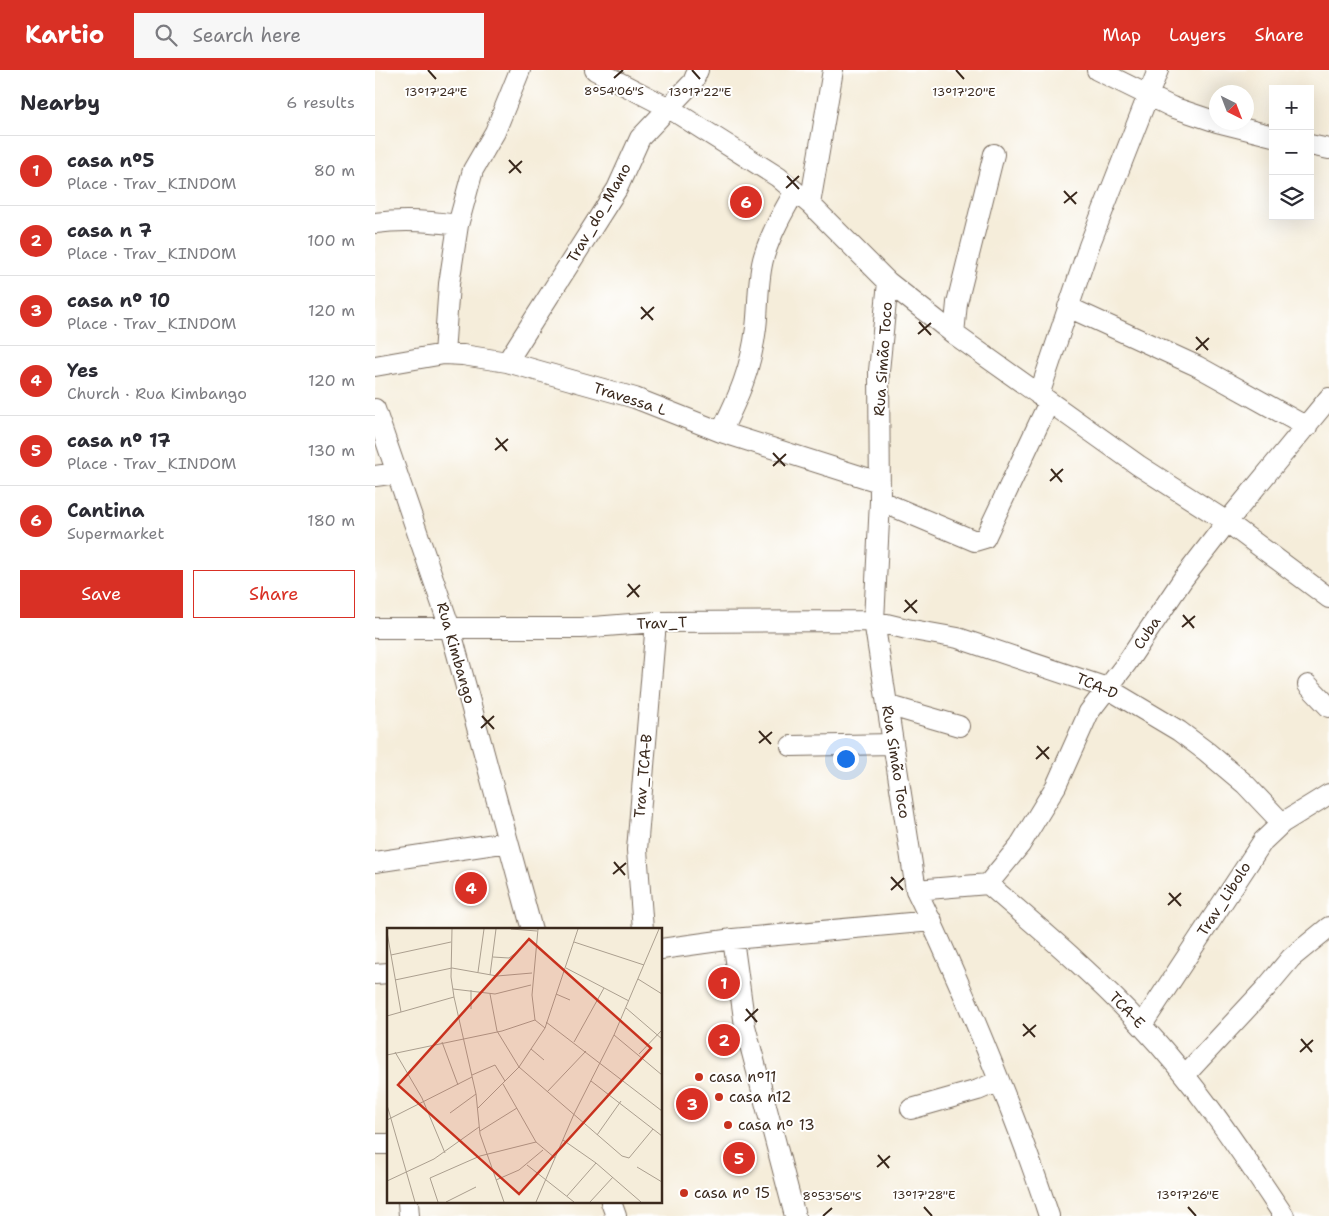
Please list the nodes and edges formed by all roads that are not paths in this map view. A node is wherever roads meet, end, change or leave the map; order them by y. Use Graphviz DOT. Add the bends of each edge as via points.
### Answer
graph roads {
  1 [pos="520,70"];
  2 [pos="595,70"];
  3 [pos="698,70"];
  4 [pos="833,70"];
  5 [pos="1097,70"];
  6 [pos="1158,70"];
  7 [pos="1148,94"];
  8 [pos="669,108"];
  9 [pos="1209,119"];
  10 [pos="1249,130"];
  11 [pos="1269,135"];
  12 [pos="1314,146"];
  13 [pos="1329,149"];
  14 [pos="994,154"];
  15 [pos="802,197"];
  16 [pos="375,223"];
  17 [pos="458,225"];
  18 [pos="888,282"];
  19 [pos="1067,307"];
  20 [pos="954,334"];
  21 [pos="444,354"];
  22 [pos="507,362"];
  23 [pos="375,366"];
  24 [pos="1329,398"];
  25 [pos="1044,399"];
  26 [pos="375,410"];
  27 [pos="1307,427"];
  28 [pos="721,432"];
  29 [pos="397,473"];
  30 [pos="375,476"];
  31 [pos="880,492"];
  32 [pos="1227,522"];
  33 [pos="1329,598"];
  34 [pos="874,621"];
  35 [pos="656,622"];
  36 [pos="375,628"];
  37 [pos="450,628"];
  38 [pos="1308,685"];
  39 [pos="1107,688"];
  40 [pos="887,705"];
  41 [pos="1329,707"];
  42 [pos="959,726"];
  43 [pos="893,744"];
  44 [pos="791,746"];
  45 [pos="1329,794"];
  46 [pos="1282,823"];
  47 [pos="509,842"];
  48 [pos="375,862"];
  49 [pos="988,884"];
  50 [pos="916,890"];
  51 [pos="932,921"];
  52 [pos="1329,927"];
  53 [pos="531,928"];
  54 [pos="643,928"];
  55 [pos="733,940"];
  56 [pos="663,949"];
  57 [pos="1142,1025"];
  58 [pos="1185,1075"];
  59 [pos="999,1081"];
  60 [pos="911,1109"];
  61 [pos="612,1204"];
  62 [pos="616,1216"];
  63 [pos="795,1216"];
  64 [pos="1049,1216"];
  65 [pos="1284,1216"];
  1 -- 17 [label="street" via="495,132 473,170"];
  2 -- 8 [label="street"];
  3 -- 8 [label="street, Trav_do_Mano" via="693,82"];
  4 -- 15 [label="street"];
  5 -- 7 [label="street"];
  6 -- 7 [label="street, Travessa L"];
  7 -- 9 [label="street" via="1172,107"];
  7 -- 19 [label="street, Travessa L"];
  8 -- 15 [label="street" via="778,177"];
  8 -- 22 [label="street, Trav_do_Mano" via="640,138 612,197"];
  10 -- 11 [label="street"];
  12 -- 13 [label="street"];
  14 -- 20 [label="street" via="957,303"];
  15 -- 18 [label="street"];
  15 -- 28 [label="street" via="772,233 763,258 750,364 740,394"];
  16 -- 17 [label="street" via="403,220"];
  17 -- 21 [label="street" via="449,284"];
  18 -- 20 [label="street"];
  18 -- 31 [label="street, Rua Simão Toco" via="879,372"];
  19 -- 25 [label="street, Travessa L"];
  19 -- 27 [label="street" via="1197,366"];
  20 -- 25 [label="street"];
  21 -- 22 [label="street, Travessa L"];
  21 -- 23 [label="street, Travessa L"];
  22 -- 28 [label="street, Travessa L" via="635,398"];
  24 -- 27 [label="street, Cuba"];
  25 -- 31 [label="street, Travessa L" via="985,538 975,541"];
  25 -- 32 [label="street"];
  26 -- 29 [label="street, Rua Kimbango"];
  27 -- 32 [label="street, Cuba"];
  28 -- 31 [label="street, Travessa L"];
  29 -- 30 [label="street"];
  29 -- 37 [label="street, Rua Kimbango"];
  31 -- 34 [label="street, Rua Simão Toco"];
  32 -- 33 [label="street"];
  32 -- 39 [label="street, Cuba"];
  34 -- 35 [label="street, Trav_T"];
  34 -- 39 [label="street, TCA-D" via="958,638"];
  34 -- 40 [label="street, Rua Simão Toco"];
  35 -- 37 [label="street, Trav_T" via="581,628"];
  35 -- 54 [label="street, Trav_TCA-B" via="637,850"];
  36 -- 37 [label="street, Trav_T"];
  37 -- 47 [label="street, Rua Kimbango"];
  38 -- 41 [label="street"];
  39 -- 46 [label="street, TCA-D" via="1179,731 1207,752 1245,784"];
  39 -- 49 [label="street, Cuba" via="1089,712 1051,794 1019,845"];
  40 -- 42 [label="street"];
  40 -- 43 [label="street, Rua Simão Toco"];
  43 -- 44 [label="street"];
  43 -- 50 [label="street, Rua Simão Toco"];
  45 -- 46 [label="street, Trav_Libolo"];
  46 -- 57 [label="street, Trav_Libolo" via="1263,841 1242,871"];
  47 -- 48 [label="street"];
  47 -- 53 [label="street, Rua Kimbango"];
  49 -- 50 [label="street"];
  49 -- 57 [label="street, TCA-E" via="1101,983"];
  50 -- 51 [label="street, Rua Simão Toco"];
  51 -- 55 [label="street"];
  51 -- 59 [label="street, Rua Simão Toco"];
  52 -- 58 [label="street" via="1291,958"];
  55 -- 56 [label="street"];
  55 -- 63 [label="street" via="745,1026"];
  57 -- 58 [label="street, TCA-E"];
  58 -- 65 [label="street, TCA-E" via="1236,1143"];
  59 -- 60 [label="street"];
  59 -- 64 [label="street, Rua Simão Toco"];
  61 -- 62 [label="street"];
}
